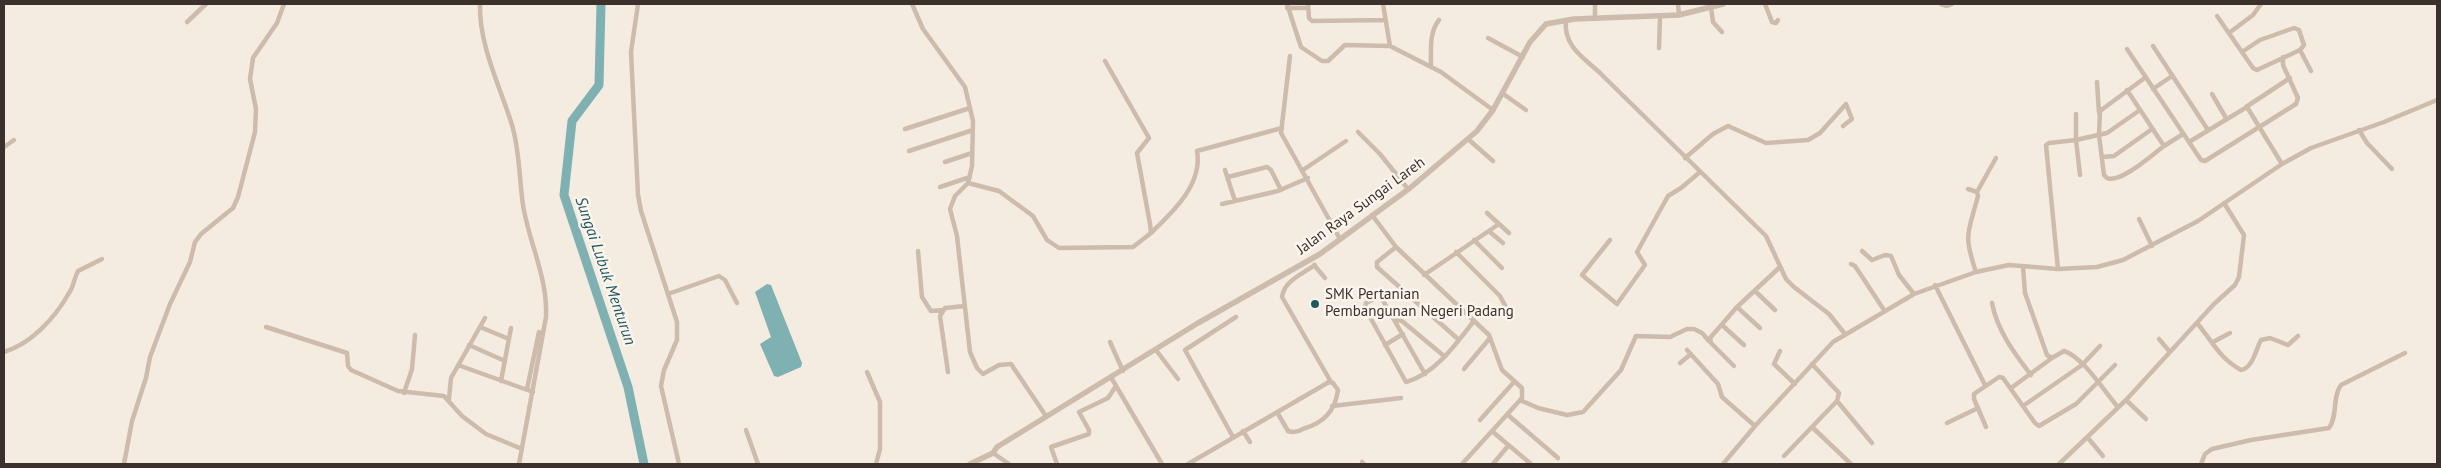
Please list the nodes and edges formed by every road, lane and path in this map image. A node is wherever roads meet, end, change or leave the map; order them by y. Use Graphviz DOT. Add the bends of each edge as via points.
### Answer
graph roads {
  1 [pos="206,4"];
  2 [pos="284,4"];
  3 [pos="480,4"];
  4 [pos="638,4"];
  5 [pos="912,4"];
  6 [pos="1382,4"];
  7 [pos="1595,4"];
  8 [pos="1678,4"];
  9 [pos="1723,4"];
  10 [pos="1764,4"];
  11 [pos="1941,4"];
  12 [pos="1952,4"];
  13 [pos="2261,4"];
  14 [pos="1287,6"];
  15 [pos="1308,6"];
  16 [pos="1711,7"];
  17 [pos="1679,16"];
  18 [pos="2217,16"];
  19 [pos="1660,17"];
  20 [pos="1595,19"];
  21 [pos="1385,20"];
  22 [pos="1439,20"];
  23 [pos="1566,20"];
  24 [pos="1778,20"];
  25 [pos="187,22"];
  26 [pos="1722,32"];
  27 [pos="2229,33"];
  28 [pos="1488,38"];
  29 [pos="1390,46"];
  30 [pos="2153,46"];
  31 [pos="1659,48"];
  32 [pos="2127,49"];
  33 [pos="2300,50"];
  34 [pos="2242,52"];
  35 [pos="1290,56"];
  36 [pos="1523,57"];
  37 [pos="2283,57"];
  38 [pos="1104,61"];
  39 [pos="1431,66"];
  40 [pos="2311,71"];
  41 [pos="2172,76"];
  42 [pos="2146,77"];
  43 [pos="2290,78"];
  44 [pos="2097,82"];
  45 [pos="2153,89"];
  46 [pos="2127,90"];
  47 [pos="1502,93"];
  48 [pos="2212,94"];
  49 [pos="2437,100"];
  50 [pos="2246,107"];
  51 [pos="970,108"];
  52 [pos="1493,110"];
  53 [pos="1526,110"];
  54 [pos="2140,110"];
  55 [pos="2076,114"];
  56 [pos="2099,116"];
  57 [pos="2226,118"];
  58 [pos="1843,126"];
  59 [pos="2258,127"];
  60 [pos="1282,128"];
  61 [pos="905,129"];
  62 [pos="2152,129"];
  63 [pos="973,130"];
  64 [pos="2208,130"];
  65 [pos="2359,130"];
  66 [pos="1358,132"];
  67 [pos="2183,134"];
  68 [pos="2100,135"];
  69 [pos="1468,139"];
  70 [pos="14,140"];
  71 [pos="2076,140"];
  72 [pos="1346,141"];
  73 [pos="2189,142"];
  74 [pos="2164,146"];
  75 [pos="4,147"];
  76 [pos="909,151"];
  77 [pos="972,153"];
  78 [pos="2102,157"];
  79 [pos="1685,158"];
  80 [pos="1996,158"];
  81 [pos="945,162"];
  82 [pos="1493,162"];
  83 [pos="2282,164"];
  84 [pos="2392,169"];
  85 [pos="1225,170"];
  86 [pos="1303,170"];
  87 [pos="1700,172"];
  88 [pos="2080,175"];
  89 [pos="970,177"];
  90 [pos="1228,177"];
  91 [pos="1308,178"];
  92 [pos="968,183"];
  93 [pos="940,187"];
  94 [pos="1408,189"];
  95 [pos="1968,189"];
  96 [pos="1281,190"];
  97 [pos="1977,192"];
  98 [pos="1235,201"];
  99 [pos="2224,203"];
  100 [pos="1222,204"];
  101 [pos="1487,213"];
  102 [pos="1372,215"];
  103 [pos="2139,219"];
  104 [pos="1499,224"];
  105 [pos="1490,232"];
  106 [pos="1150,233"];
  107 [pos="1509,233"];
  108 [pos="1340,239"];
  109 [pos="1474,240"];
  110 [pos="1610,240"];
  111 [pos="1503,243"];
  112 [pos="2152,246"];
  113 [pos="1396,247"];
  114 [pos="918,251"];
  115 [pos="1862,251"];
  116 [pos="1456,252"];
  117 [pos="102,259"];
  118 [pos="1311,259"];
  119 [pos="1851,264"];
  120 [pos="1315,266"];
  121 [pos="2023,267"];
  122 [pos="1502,268"];
  123 [pos="1780,268"];
  124 [pos="2058,269"];
  125 [pos="1976,272"];
  126 [pos="1424,275"];
  127 [pos="1325,278"];
  128 [pos="1935,285"];
  129 [pos="1755,291"];
  130 [pos="668,294"];
  131 [pos="1914,294"];
  132 [pos="737,303"];
  133 [pos="1992,303"];
  134 [pos="965,306"];
  135 [pos="1737,307"];
  136 [pos="943,310"];
  137 [pos="1774,310"];
  138 [pos="1884,310"];
  139 [pos="1510,315"];
  140 [pos="1236,317"];
  141 [pos="485,318"];
  142 [pos="1395,319"];
  143 [pos="1473,322"];
  144 [pos="2197,323"];
  145 [pos="1722,325"];
  146 [pos="266,327"];
  147 [pos="480,328"];
  148 [pos="511,328"];
  149 [pos="1760,328"];
  150 [pos="539,332"];
  151 [pos="2230,333"];
  152 [pos="1404,334"];
  153 [pos="1845,334"];
  154 [pos="415,335"];
  155 [pos="2298,336"];
  156 [pos="1490,338"];
  157 [pos="509,339"];
  158 [pos="2159,339"];
  159 [pos="1459,340"];
  160 [pos="1710,340"];
  161 [pos="1110,342"];
  162 [pos="2213,342"];
  163 [pos="469,345"];
  164 [pos="1385,345"];
  165 [pos="1744,345"];
  166 [pos="2100,346"];
  167 [pos="1156,350"];
  168 [pos="1687,350"];
  169 [pos="1780,351"];
  170 [pos="4,352"];
  171 [pos="2170,352"];
  172 [pos="2405,353"];
  173 [pos="1691,354"];
  174 [pos="1444,356"];
  175 [pos="1768,358"];
  176 [pos="2052,358"];
  177 [pos="505,361"];
  178 [pos="1774,363"];
  179 [pos="1680,364"];
  180 [pos="1812,364"];
  181 [pos="458,365"];
  182 [pos="2082,365"];
  183 [pos="2115,365"];
  184 [pos="1734,366"];
  185 [pos="1464,369"];
  186 [pos="1123,371"];
  187 [pos="867,372"];
  188 [pos="948,372"];
  189 [pos="1425,374"];
  190 [pos="2031,375"];
  191 [pos="1112,379"];
  192 [pos="1178,379"];
  193 [pos="500,381"];
  194 [pos="1331,382"];
  195 [pos="1514,382"];
  196 [pos="2098,383"];
  197 [pos="1794,384"];
  198 [pos="1985,384"];
  199 [pos="1116,386"];
  200 [pos="2011,388"];
  201 [pos="527,389"];
  202 [pos="534,392"];
  203 [pos="404,393"];
  204 [pos="1401,398"];
  205 [pos="449,399"];
  206 [pos="1520,400"];
  207 [pos="2126,400"];
  208 [pos="1837,401"];
  209 [pos="1332,406"];
  210 [pos="2023,406"];
  211 [pos="2117,406"];
  212 [pos="1978,408"];
  213 [pos="1277,412"];
  214 [pos="1508,414"];
  215 [pos="1046,416"];
  216 [pos="2146,419"];
  217 [pos="1480,420"];
  218 [pos="1947,423"];
  219 [pos="1755,426"];
  220 [pos="1986,426"];
  221 [pos="1812,427"];
  222 [pos="746,430"];
  223 [pos="1243,431"];
  224 [pos="1493,432"];
  225 [pos="1233,437"];
  226 [pos="2088,438"];
  227 [pos="1250,442"];
  228 [pos="1872,443"];
  229 [pos="1508,446"];
  230 [pos="522,449"];
  231 [pos="993,453"];
  232 [pos="1784,456"];
  233 [pos="2103,456"];
  234 [pos="1558,458"];
  235 [pos="124,464"];
  236 [pos="519,464"];
  237 [pos="679,464"];
  238 [pos="758,464"];
  239 [pos="876,464"];
  240 [pos="970,464"];
  241 [pos="1009,464"];
  242 [pos="1057,464"];
  243 [pos="1162,464"];
  244 [pos="1188,464"];
  245 [pos="1462,464"];
  246 [pos="1494,464"];
  247 [pos="1531,464"];
  248 [pos="1723,464"];
  249 [pos="1851,464"];
  250 [pos="2059,464"];
  251 [pos="2200,464"];
  1 -- 25 [label="street"];
  2 -- 235 [label="street" via="277,23 253,58 250,79 256,109 255,132 238,197 228,213 195,242 190,262 150,357"];
  3 -- 202 [label="street" via="492,68 516,141 523,206 547,297"];
  4 -- 130 [label="street" via="631,52 638,195"];
  5 -- 51 [label="street" via="923,29 965,87"];
  6 -- 21 [label="street"];
  7 -- 20 [label="street"];
  8 -- 17 [label="street"];
  9 -- 16 [label="street, Jalan Raya Sungai Lareh"];
  10 -- 24 [label="street" via="1769,19 1774,23"];
  11 -- 12 [label="street"];
  13 -- 27 [label="street" via="2253,15"];
  14 -- 15 [label="street"];
  14 -- 29 [label="street" via="1301,47 1324,62 1345,45"];
  15 -- 21 [label="street" via="1308,18 1312,21"];
  16 -- 17 [label="street, Jalan Raya Sungai Lareh"];
  16 -- 26 [label="street" via="1714,22"];
  17 -- 19 [label="street, Jalan Raya Sungai Lareh"];
  18 -- 27 [label="street"];
  19 -- 20 [label="street, Jalan Raya Sungai Lareh"];
  19 -- 31 [label="street"];
  20 -- 23 [label="street, Jalan Raya Sungai Lareh"];
  21 -- 29 [label="street"];
  22 -- 39 [label="street" via="1432,37"];
  23 -- 36 [label="street, Jalan Raya Sungai Lareh" via="1552,22 1541,29"];
  23 -- 79 [label="street" via="1568,40 1575,51"];
  27 -- 34 [label="street"];
  28 -- 36 [label="street"];
  29 -- 39 [label="street"];
  30 -- 41 [label="street"];
  32 -- 42 [label="street"];
  33 -- 34 [label="street" via="2304,45 2299,30 2294,28 2260,40"];
  33 -- 37 [label="street"];
  33 -- 40 [label="street"];
  34 -- 37 [label="street" via="2257,70"];
  35 -- 60 [label="street"];
  36 -- 47 [label="street, Jalan Raya Sungai Lareh"];
  37 -- 43 [label="street" via="2283,65"];
  38 -- 106 [label="street" via="1148,134 1148,140 1137,153"];
  39 -- 52 [label="street"];
  41 -- 45 [label="street"];
  41 -- 64 [label="street"];
  42 -- 45 [label="street"];
  42 -- 46 [label="street"];
  43 -- 50 [label="street"];
  43 -- 59 [label="street" via="2298,102"];
  44 -- 56 [label="street"];
  45 -- 67 [label="street"];
  46 -- 54 [label="street"];
  46 -- 56 [label="street" via="2103,108"];
  47 -- 52 [label="street, Jalan Raya Sungai Lareh"];
  47 -- 53 [label="street"];
  48 -- 57 [label="street"];
  49 -- 65 [label="street"];
  50 -- 57 [label="street"];
  50 -- 59 [label="street"];
  51 -- 61 [label="street"];
  51 -- 63 [label="street"];
  52 -- 69 [label="street, Jalan Raya Sungai Lareh"];
  54 -- 62 [label="street"];
  54 -- 68 [label="street"];
  55 -- 71 [label="street"];
  56 -- 68 [label="street"];
  57 -- 64 [label="street"];
  58 -- 79 [label="street" via="1852,119 1846,104 1820,133 1808,140 1766,143 1732,127 1724,127"];
  59 -- 73 [label="street" via="2205,161"];
  59 -- 83 [label="street"];
  60 -- 86 [label="street" via="1284,140"];
  60 -- 106 [label="street" via="1197,151 1198,169 1178,207"];
  62 -- 74 [label="street"];
  62 -- 78 [label="street" via="2114,156"];
  63 -- 76 [label="street"];
  63 -- 77 [label="street"];
  64 -- 73 [label="street"];
  65 -- 83 [label="street" via="2311,148"];
  65 -- 84 [label="street"];
  66 -- 94 [label="street"];
  67 -- 73 [label="street"];
  67 -- 74 [label="street"];
  68 -- 71 [label="street"];
  68 -- 78 [label="street"];
  69 -- 82 [label="street"];
  69 -- 94 [label="street, Jalan Raya Sungai Lareh"];
  70 -- 75 [label="street"];
  71 -- 88 [label="street"];
  71 -- 124 [label="street" via="2049,143 2046,147"];
  72 -- 86 [label="street"];
  74 -- 78 [label="street" via="2114,180 2104,175"];
  77 -- 81 [label="street"];
  77 -- 89 [label="street"];
  79 -- 87 [label="street"];
  80 -- 97 [label="street"];
  83 -- 99 [label="street"];
  85 -- 90 [label="street"];
  86 -- 91 [label="street"];
  87 -- 110 [label="street" via="1668,196 1637,254 1645,265 1618,304 1582,275"];
  87 -- 123 [label="street" via="1766,236"];
  89 -- 92 [label="street"];
  89 -- 93 [label="street"];
  90 -- 96 [label="street" via="1267,167 1272,170"];
  90 -- 98 [label="street"];
  91 -- 96 [label="street"];
  91 -- 108 [label="street"];
  92 -- 106 [label="street" via="999,190 1033,216 1047,240 1059,248 1133,247"];
  92 -- 134 [label="street" via="955,196 950,209 958,236"];
  94 -- 102 [label="street, Jalan Raya Sungai Lareh"];
  95 -- 97 [label="street"];
  96 -- 98 [label="street"];
  97 -- 125 [label="street" via="1967,240"];
  98 -- 100 [label="street"];
  99 -- 112 [label="street"];
  99 -- 144 [label="street" via="2243,230 2240,277"];
  101 -- 104 [label="street"];
  102 -- 108 [label="street, Jalan Raya Sungai Lareh"];
  102 -- 113 [label="street"];
  103 -- 112 [label="street"];
  104 -- 105 [label="street"];
  104 -- 107 [label="street"];
  105 -- 109 [label="street"];
  105 -- 111 [label="street"];
  108 -- 118 [label="street, Jalan Raya Sungai Lareh"];
  109 -- 116 [label="street"];
  109 -- 122 [label="street"];
  112 -- 124 [label="street" via="2123,260 2097,267"];
  113 -- 126 [label="street"];
  113 -- 159 [label="street" via="1377,262 1377,267"];
  114 -- 136 [label="street" via="923,301 931,311"];
  115 -- 131 [label="street" via="1872,260 1890,256"];
  116 -- 126 [label="street"];
  116 -- 139 [label="street" via="1500,296"];
  117 -- 170 [label="street" via="78,271 63,302 28,341"];
  118 -- 120 [label="street"];
  118 -- 167 [label="street, Jalan Raya Sungai Lareh"];
  119 -- 138 [label="street"];
  120 -- 127 [label="street"];
  120 -- 194 [label="street" via="1289,282 1282,297"];
  121 -- 124 [label="street"];
  121 -- 125 [label="street" via="2009,265"];
  121 -- 176 [label="street" via="2023,284 2031,312 2046,355"];
  123 -- 129 [label="street"];
  123 -- 153 [label="street" via="1794,287 1829,314"];
  125 -- 128 [label="street"];
  126 -- 143 [label="street"];
  128 -- 131 [label="street"];
  128 -- 198 [label="street"];
  129 -- 135 [label="street"];
  129 -- 137 [label="street"];
  130 -- 132 [label="street" via="719,276 725,280"];
  130 -- 237 [label="street" via="677,322 677,340 664,370 662,386"];
  131 -- 138 [label="street"];
  133 -- 190 [label="street" via="2010,346"];
  134 -- 136 [label="street"];
  134 -- 215 [label="street" via="970,352 979,372 987,373 998,365 1011,364"];
  135 -- 145 [label="street"];
  135 -- 149 [label="street"];
  136 -- 188 [label="street" via="940,321"];
  138 -- 153 [label="street"];
  140 -- 225 [label="street" via="1185,350"];
  141 -- 147 [label="street"];
  142 -- 152 [label="street"];
  142 -- 164 [label="street" via="1381,296 1365,304"];
  142 -- 174 [label="street" via="1402,321"];
  143 -- 156 [label="street"];
  143 -- 159 [label="street"];
  144 -- 162 [label="street"];
  144 -- 171 [label="street"];
  145 -- 160 [label="street"];
  145 -- 165 [label="street"];
  146 -- 203 [label="street" via="347,353 351,370"];
  147 -- 157 [label="street"];
  147 -- 163 [label="street"];
  148 -- 157 [label="street"];
  150 -- 201 [label="street"];
  151 -- 162 [label="street"];
  152 -- 164 [label="street"];
  152 -- 189 [label="street"];
  153 -- 180 [label="street"];
  154 -- 203 [label="street" via="412,369"];
  155 -- 162 [label="street" via="2288,345 2270,338 2262,340 2244,370 2220,355"];
  156 -- 185 [label="street"];
  156 -- 195 [label="street" via="1502,370"];
  157 -- 177 [label="street"];
  158 -- 171 [label="street"];
  159 -- 174 [label="street"];
  160 -- 184 [label="street"];
  160 -- 206 [label="street" via="1694,329 1670,337 1636,336 1614,379 1579,414 1548,411"];
  161 -- 186 [label="street"];
  163 -- 177 [label="street"];
  163 -- 181 [label="street"];
  164 -- 189 [label="street" via="1404,381"];
  166 -- 182 [label="street"];
  167 -- 186 [label="street, Jalan Raya Sungai Lareh"];
  167 -- 192 [label="street"];
  168 -- 173 [label="street"];
  169 -- 178 [label="street"];
  171 -- 207 [label="street"];
  172 -- 251 [label="street" via="2341,384 2329,428 2212,449"];
  173 -- 179 [label="street"];
  173 -- 219 [label="street" via="1718,384 1722,397"];
  174 -- 189 [label="street"];
  175 -- 178 [label="street"];
  176 -- 182 [label="street" via="2066,351"];
  176 -- 190 [label="street"];
  177 -- 193 [label="street"];
  178 -- 197 [label="street"];
  180 -- 197 [label="street"];
  180 -- 208 [label="street" via="1839,393"];
  181 -- 193 [label="street"];
  181 -- 205 [label="street" via="451,378"];
  182 -- 196 [label="street"];
  182 -- 210 [label="street"];
  183 -- 196 [label="street"];
  186 -- 191 [label="street, Jalan Raya Sungai Lareh"];
  187 -- 239 [label="street" via="880,402 880,449"];
  190 -- 200 [label="street"];
  191 -- 199 [label="street"];
  191 -- 215 [label="street, Jalan Raya Sungai Lareh"];
  193 -- 201 [label="street"];
  194 -- 209 [label="street" via="1338,390"];
  194 -- 213 [label="street"];
  195 -- 206 [label="street" via="1522,388"];
  195 -- 217 [label="street"];
  196 -- 210 [label="street" via="2076,404 2043,425 2035,423"];
  196 -- 211 [label="street"];
  197 -- 219 [label="street"];
  198 -- 200 [label="street" via="2001,377"];
  198 -- 212 [label="street" via="1974,394"];
  199 -- 242 [label="street" via="1108,398 1079,412 1089,434 1051,447"];
  199 -- 243 [label="street"];
  200 -- 210 [label="street"];
  201 -- 202 [label="street"];
  202 -- 230 [label="street"];
  203 -- 205 [label="street" via="438,395"];
  204 -- 209 [label="street"];
  205 -- 230 [label="street" via="462,416 486,434"];
  206 -- 214 [label="street"];
  207 -- 211 [label="street"];
  207 -- 216 [label="street"];
  208 -- 221 [label="street"];
  208 -- 228 [label="street"];
  209 -- 213 [label="street" via="1319,424 1295,433 1288,431"];
  211 -- 226 [label="street"];
  212 -- 218 [label="street"];
  212 -- 220 [label="street"];
  213 -- 223 [label="street"];
  214 -- 224 [label="street"];
  214 -- 234 [label="street"];
  215 -- 231 [label="street, Jalan Raya Sungai Lareh" via="997,447"];
  219 -- 248 [label="street"];
  221 -- 232 [label="street"];
  221 -- 249 [label="street"];
  222 -- 238 [label="street"];
  223 -- 225 [label="street"];
  223 -- 227 [label="street"];
  224 -- 229 [label="street"];
  224 -- 245 [label="street"];
  225 -- 244 [label="street"];
  226 -- 233 [label="street"];
  226 -- 250 [label="street"];
  229 -- 246 [label="street"];
  229 -- 247 [label="street"];
  230 -- 236 [label="street"];
  231 -- 240 [label="street, Jalan Raya Sungai Lareh"];
  231 -- 241 [label="street"];
}
